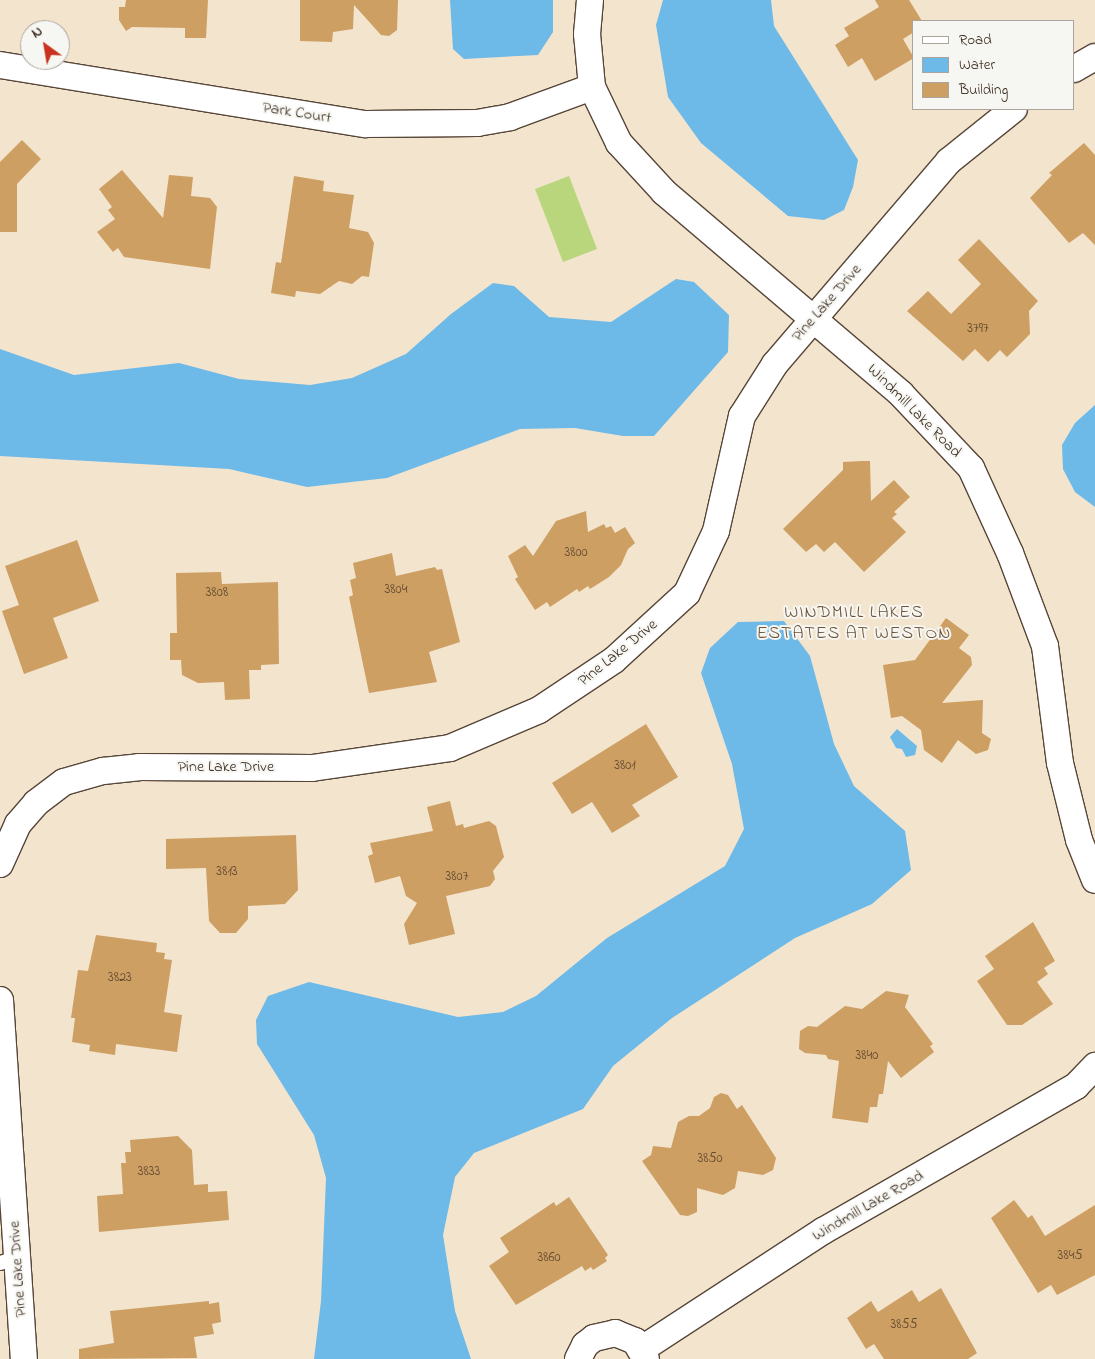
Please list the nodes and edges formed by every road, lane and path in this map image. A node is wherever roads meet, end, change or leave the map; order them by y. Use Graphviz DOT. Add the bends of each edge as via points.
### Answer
graph roads {
  1 [pos="590,0"];
  2 [pos="598,0"];
  3 [pos="587,34"];
  4 [pos="1095,57"];
  5 [pos="0,65"];
  6 [pos="1075,68"];
  7 [pos="592,87"];
  8 [pos="1013,110"];
  9 [pos="814,317"];
  10 [pos="0,864"];
  11 [pos="1095,880"];
  12 [pos="0,1000"];
  13 [pos="1095,1066"];
  14 [pos="9,1261"];
  15 [pos="644,1354"];
  16 [pos="24,1359"];
  17 [pos="578,1359"];
  1 -- 3 [label="street, Windmill Lake Road"];
  2 -- 3 [label="street, Windmill Lake Road"];
  3 -- 7 [label="street, Windmill Lake Road"];
  4 -- 6 [label="street"];
  5 -- 7 [label="street, Park Court" via="366,124 477,123 510,117"];
  7 -- 9 [label="street, Windmill Lake Road" via="619,143 664,192"];
  8 -- 9 [label="street, Pine Lake Drive" via="949,161"];
  9 -- 10 [label="street, Pine Lake Drive" via="775,364 742,416 716,531 687,593 614,660 578,686 539,710 450,748 312,768 139,767 103,771 64,782 36,803 18,824"];
  9 -- 11 [label="street, Windmill Lake Road" via="901,394 971,468 1010,553 1045,646 1060,763 1078,840"];
  12 -- 14 [label="street, Pine Lake Drive"];
  13 -- 15 [label="street, Windmill Lake Road" via="1076,1086 823,1231"];
  14 -- 16 [label="street, Pine Lake Drive"];
  15 -- 17 [label="street, Windmill Lake Road" via="625,1336 604,1334 585,1346"];
}
